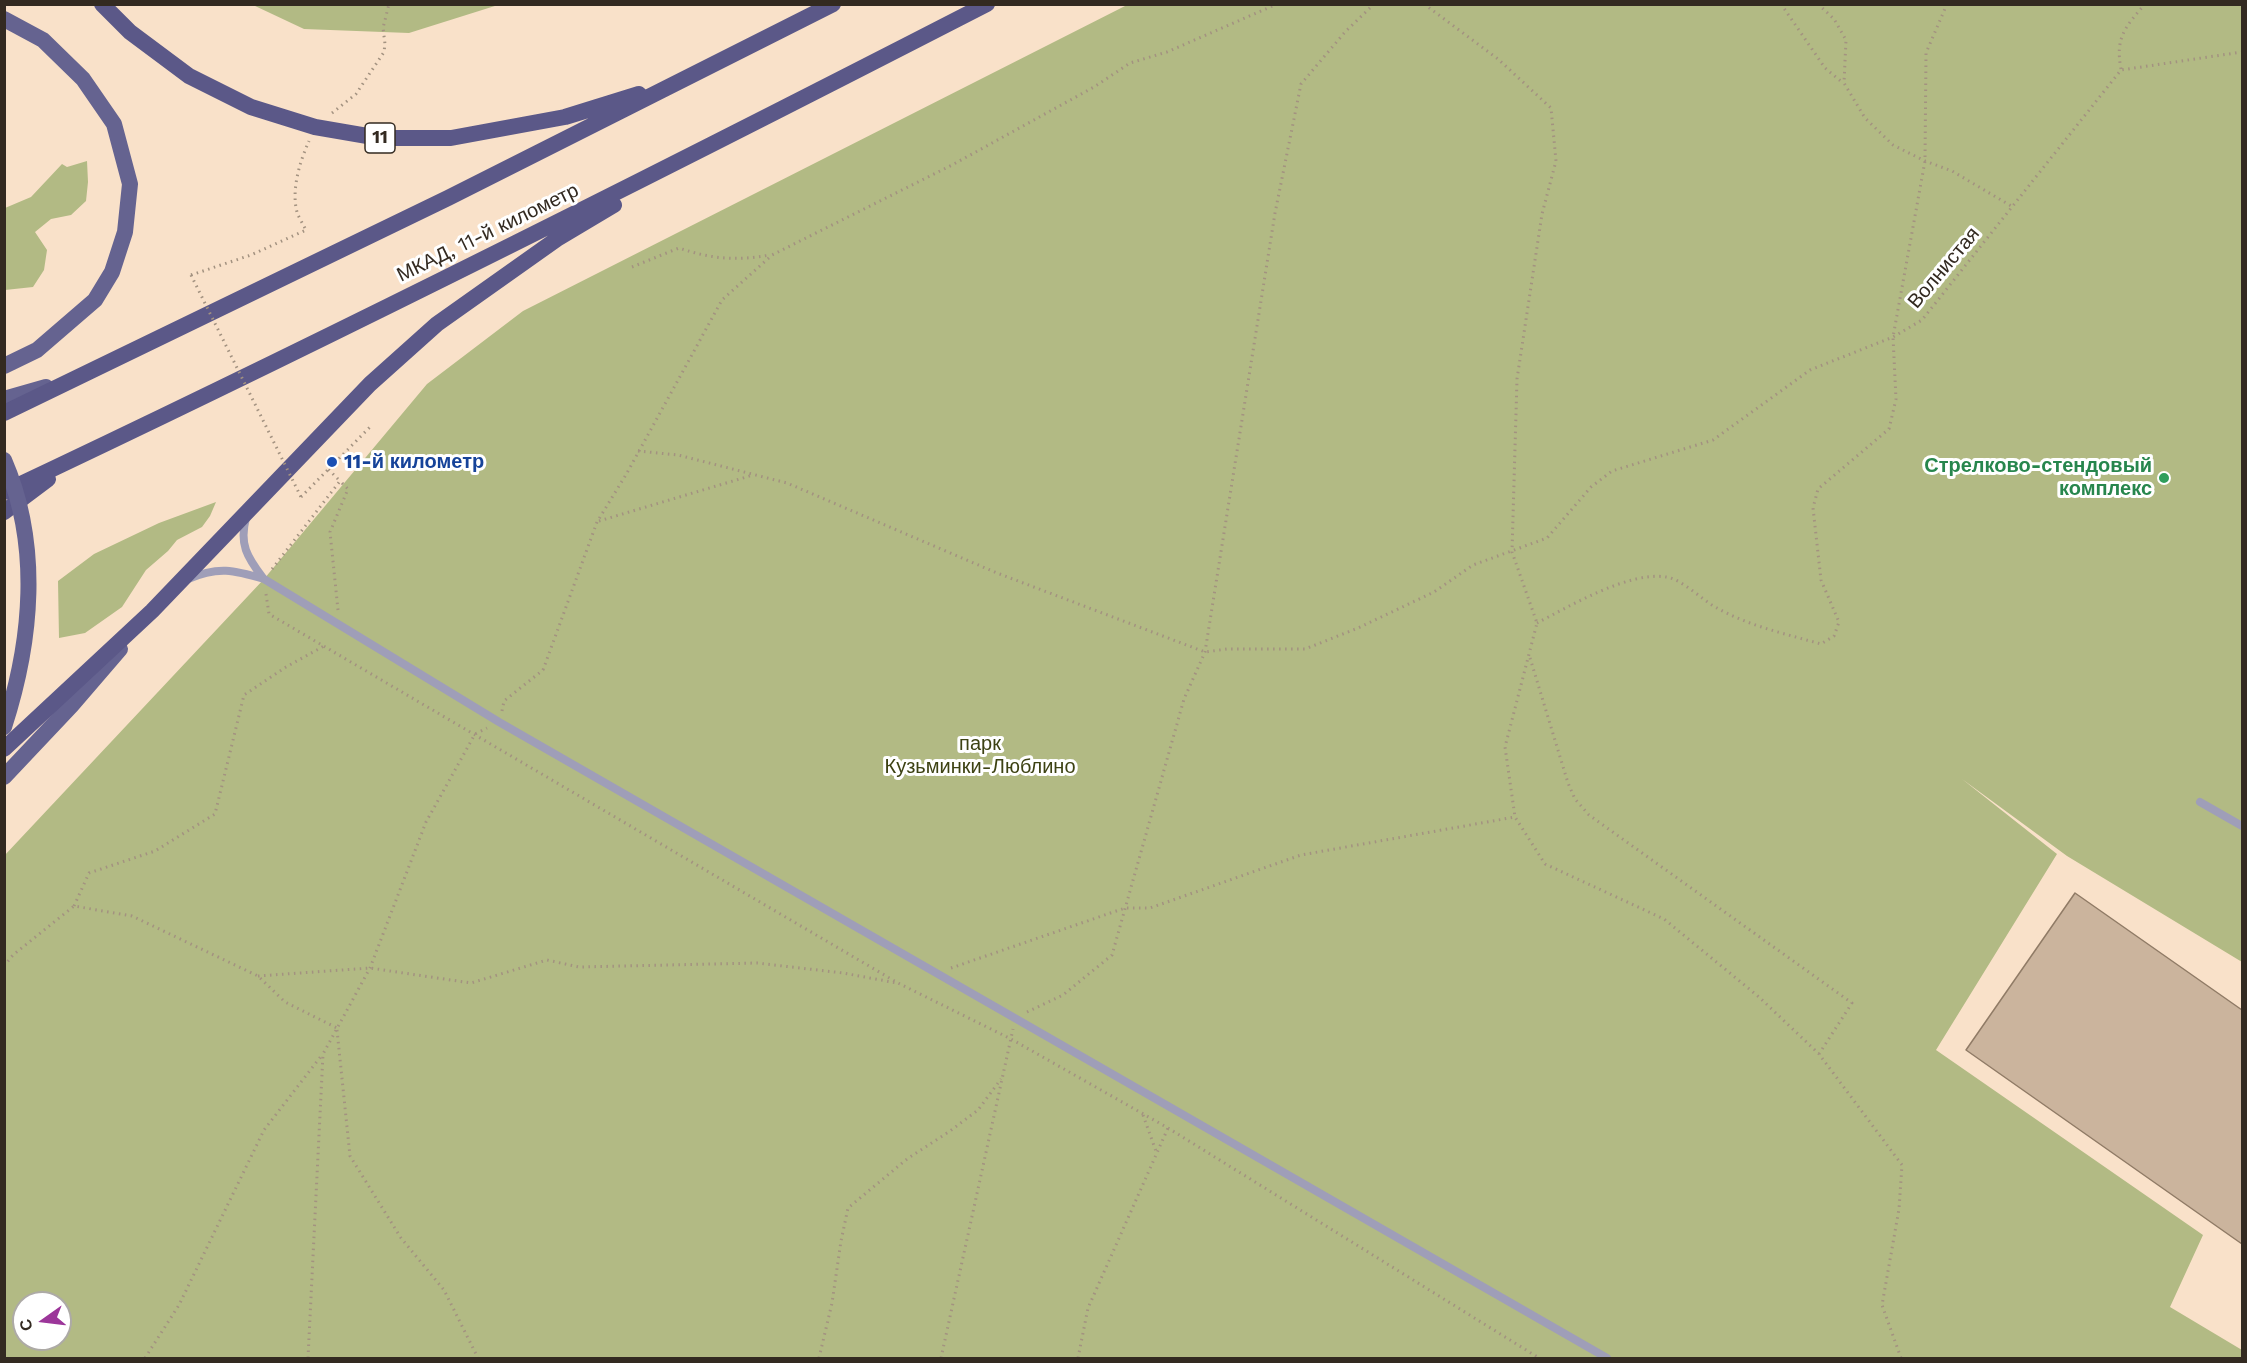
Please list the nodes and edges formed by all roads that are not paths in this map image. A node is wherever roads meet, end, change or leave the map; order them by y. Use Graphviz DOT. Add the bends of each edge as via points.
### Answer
graph roads {
  1 [pos="102,4"];
  2 [pos="833,4"];
  3 [pos="987,4"];
  4 [pos="4,19"];
  5 [pos="689,79"];
  6 [pos="720,141"];
  7 [pos="4,366"];
  8 [pos="70,381"];
  9 [pos="4,399"];
  10 [pos="4,413"];
  11 [pos="75,459"];
  12 [pos="4,460"];
  13 [pos="4,492"];
  14 [pos="4,512"];
  15 [pos="248,513"];
  16 [pos="264,579"];
  17 [pos="182,582"];
  18 [pos="152,611"];
  19 [pos="4,727"];
  20 [pos="4,749"];
  21 [pos="4,777"];
  22 [pos="2200,802"];
  23 [pos="2242,826"];
  24 [pos="1607,1359"];
  1 -- 5 [label="highway, 11" via="129,32 189,76 251,107 315,127 379,138 451,138 565,117"];
  2 -- 5 [label="highway"];
  3 -- 6 [label="highway, МКАД, 11-й километр"];
  4 -- 7 [label="main road" via="44,40 83,79 114,124 129,184 125,232 112,272 95,300 38,350"];
  5 -- 8 [label="highway"];
  6 -- 11 [label="highway, МКАД, 11-й километр"];
  6 -- 15 [label="highway" via="558,239 437,324 370,384"];
  8 -- 9 [label="main road"];
  8 -- 10 [label="highway"];
  11 -- 13 [label="highway, МКАД, 11-й километр"];
  11 -- 14 [label="highway"];
  12 -- 19 [label="main road, bridge" via="28,548 28,620 17,689"];
  15 -- 16 [label="lane" via="243,532 245,548"];
  15 -- 17 [label="highway"];
  16 -- 17 [label="lane" via="222,570"];
  16 -- 24 [label="lane" via="499,722"];
  17 -- 18 [label="highway"];
  18 -- 20 [label="highway"];
  18 -- 21 [label="main road"];
  22 -- 23 [label="lane"];
}
